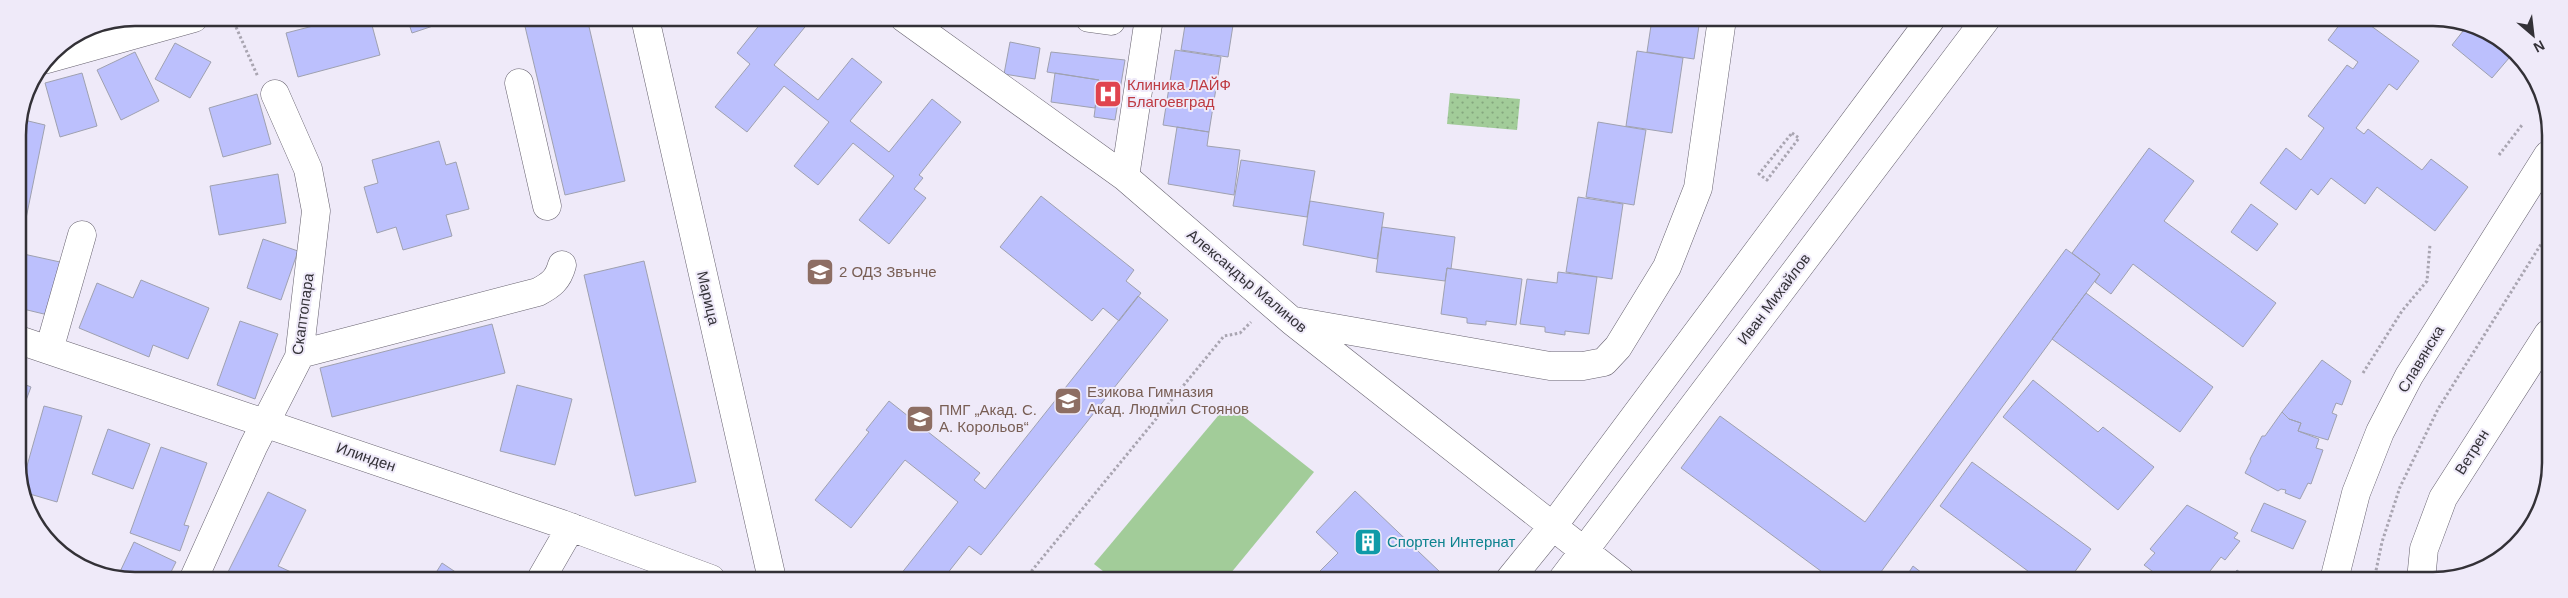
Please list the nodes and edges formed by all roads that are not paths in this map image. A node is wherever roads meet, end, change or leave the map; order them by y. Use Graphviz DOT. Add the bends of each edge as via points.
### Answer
graph roads {
  1 [pos="165,26"];
  2 [pos="646,26"];
  3 [pos="915,26"];
  4 [pos="1148,26"];
  5 [pos="1721,26"];
  6 [pos="1926,26"];
  7 [pos="1981,26"];
  8 [pos="61,55"];
  9 [pos="519,83"];
  10 [pos="268,90"];
  11 [pos="2542,165"];
  12 [pos="1125,177"];
  13 [pos="547,206"];
  14 [pos="82,235"];
  15 [pos="562,265"];
  16 [pos="1292,321"];
  17 [pos="26,342"];
  18 [pos="2542,343"];
  19 [pos="49,350"];
  20 [pos="300,354"];
  21 [pos="265,422"];
  22 [pos="1553,526"];
  23 [pos="571,527"];
  24 [pos="1585,550"];
  25 [pos="197,572"];
  26 [pos="544,572"];
  27 [pos="692,572"];
  28 [pos="770,572"];
  29 [pos="1516,572"];
  30 [pos="1568,572"];
  31 [pos="1611,572"];
  32 [pos="2336,572"];
  33 [pos="2422,572"];
  1 -- 8 [label="street"];
  2 -- 28 [label="street, Марица"];
  3 -- 12 [label="street, Александър Малинов"];
  4 -- 12 [label="street"];
  5 -- 16 [label="street" via="1698,188 1667,267 1618,347 1604,362 1584,366 1550,366"];
  6 -- 22 [label="street"];
  7 -- 24 [label="street, Иван Михайлов"];
  9 -- 13 [label="street"];
  10 -- 20 [label="street, Скаптопара" via="308,169 316,212"];
  11 -- 32 [label="street, Славянска" via="2409,376 2380,432 2356,492"];
  12 -- 16 [label="street, Александър Малинов"];
  14 -- 19 [label="street"];
  15 -- 20 [label="street" via="552,285 538,292"];
  16 -- 22 [label="street, Александър Малинов"];
  17 -- 19 [label="street, Илинден"];
  18 -- 33 [label="street, Ветрен" via="2443,498 2424,549"];
  19 -- 21 [label="street, Илинден"];
  20 -- 21 [label="street, Скаптопара"];
  21 -- 23 [label="street, Илинден"];
  21 -- 25 [label="street, Скаптопара"];
  22 -- 24 [label="street, Александър Малинов"];
  22 -- 29 [label="street"];
  23 -- 26 [label="street"];
  23 -- 27 [label="street, Илинден"];
  24 -- 30 [label="street, Иван Михайлов"];
  24 -- 31 [label="street, Александър Малинов"];
}
